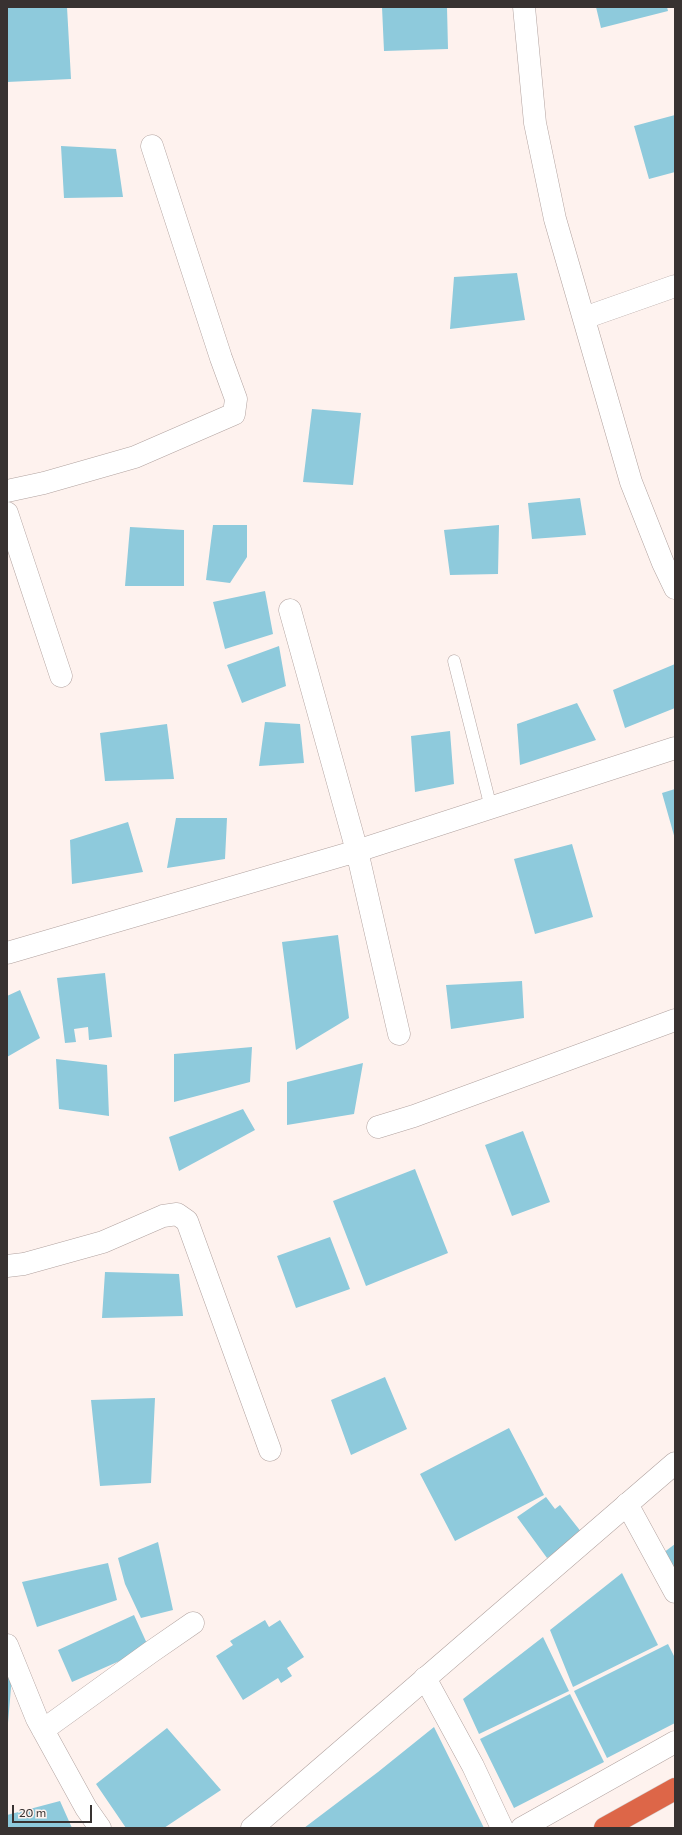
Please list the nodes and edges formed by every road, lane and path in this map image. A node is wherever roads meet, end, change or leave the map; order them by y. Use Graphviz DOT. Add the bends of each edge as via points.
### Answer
graph roads {
  1 [pos="524,7"];
  2 [pos="152,146"];
  3 [pos="675,286"];
  4 [pos="584,318"];
  5 [pos="7,491"];
  6 [pos="7,513"];
  7 [pos="669,562"];
  8 [pos="675,588"];
  9 [pos="290,610"];
  10 [pos="454,661"];
  11 [pos="61,676"];
  12 [pos="675,748"];
  13 [pos="491,808"];
  14 [pos="357,851"];
  15 [pos="7,953"];
  16 [pos="675,1020"];
  17 [pos="399,1034"];
  18 [pos="378,1127"];
  19 [pos="7,1266"];
  20 [pos="270,1450"];
  21 [pos="675,1462"];
  22 [pos="627,1504"];
  23 [pos="675,1592"];
  24 [pos="193,1623"];
  25 [pos="7,1645"];
  26 [pos="425,1678"];
  27 [pos="43,1730"];
  28 [pos="675,1742"];
  29 [pos="675,1789"];
  30 [pos="100,1828"];
  31 [pos="252,1828"];
  32 [pos="502,1828"];
  33 [pos="522,1828"];
  34 [pos="605,1828"];
  1 -- 4 [label="street" via="535,123 555,219"];
  2 -- 5 [label="street" via="236,399 234,414 135,457"];
  3 -- 4 [label="street"];
  4 -- 7 [label="street" via="631,482"];
  6 -- 11 [label="street"];
  7 -- 8 [label="street"];
  9 -- 14 [label="street"];
  10 -- 13 [label="lane"];
  12 -- 13 [label="street"];
  13 -- 14 [label="street"];
  14 -- 15 [label="street"];
  14 -- 17 [label="street"];
  16 -- 18 [label="street"];
  19 -- 20 [label="street" via="24,1264 103,1242 163,1216 177,1214 187,1221"];
  21 -- 22 [label="street"];
  22 -- 23 [label="street"];
  22 -- 26 [label="street"];
  24 -- 27 [label="street"];
  25 -- 27 [label="street"];
  26 -- 31 [label="street"];
  26 -- 32 [label="street" via="473,1766"];
  27 -- 30 [label="street" via="86,1808"];
  28 -- 33 [label="street"];
  29 -- 34 [label="highway"];
}
